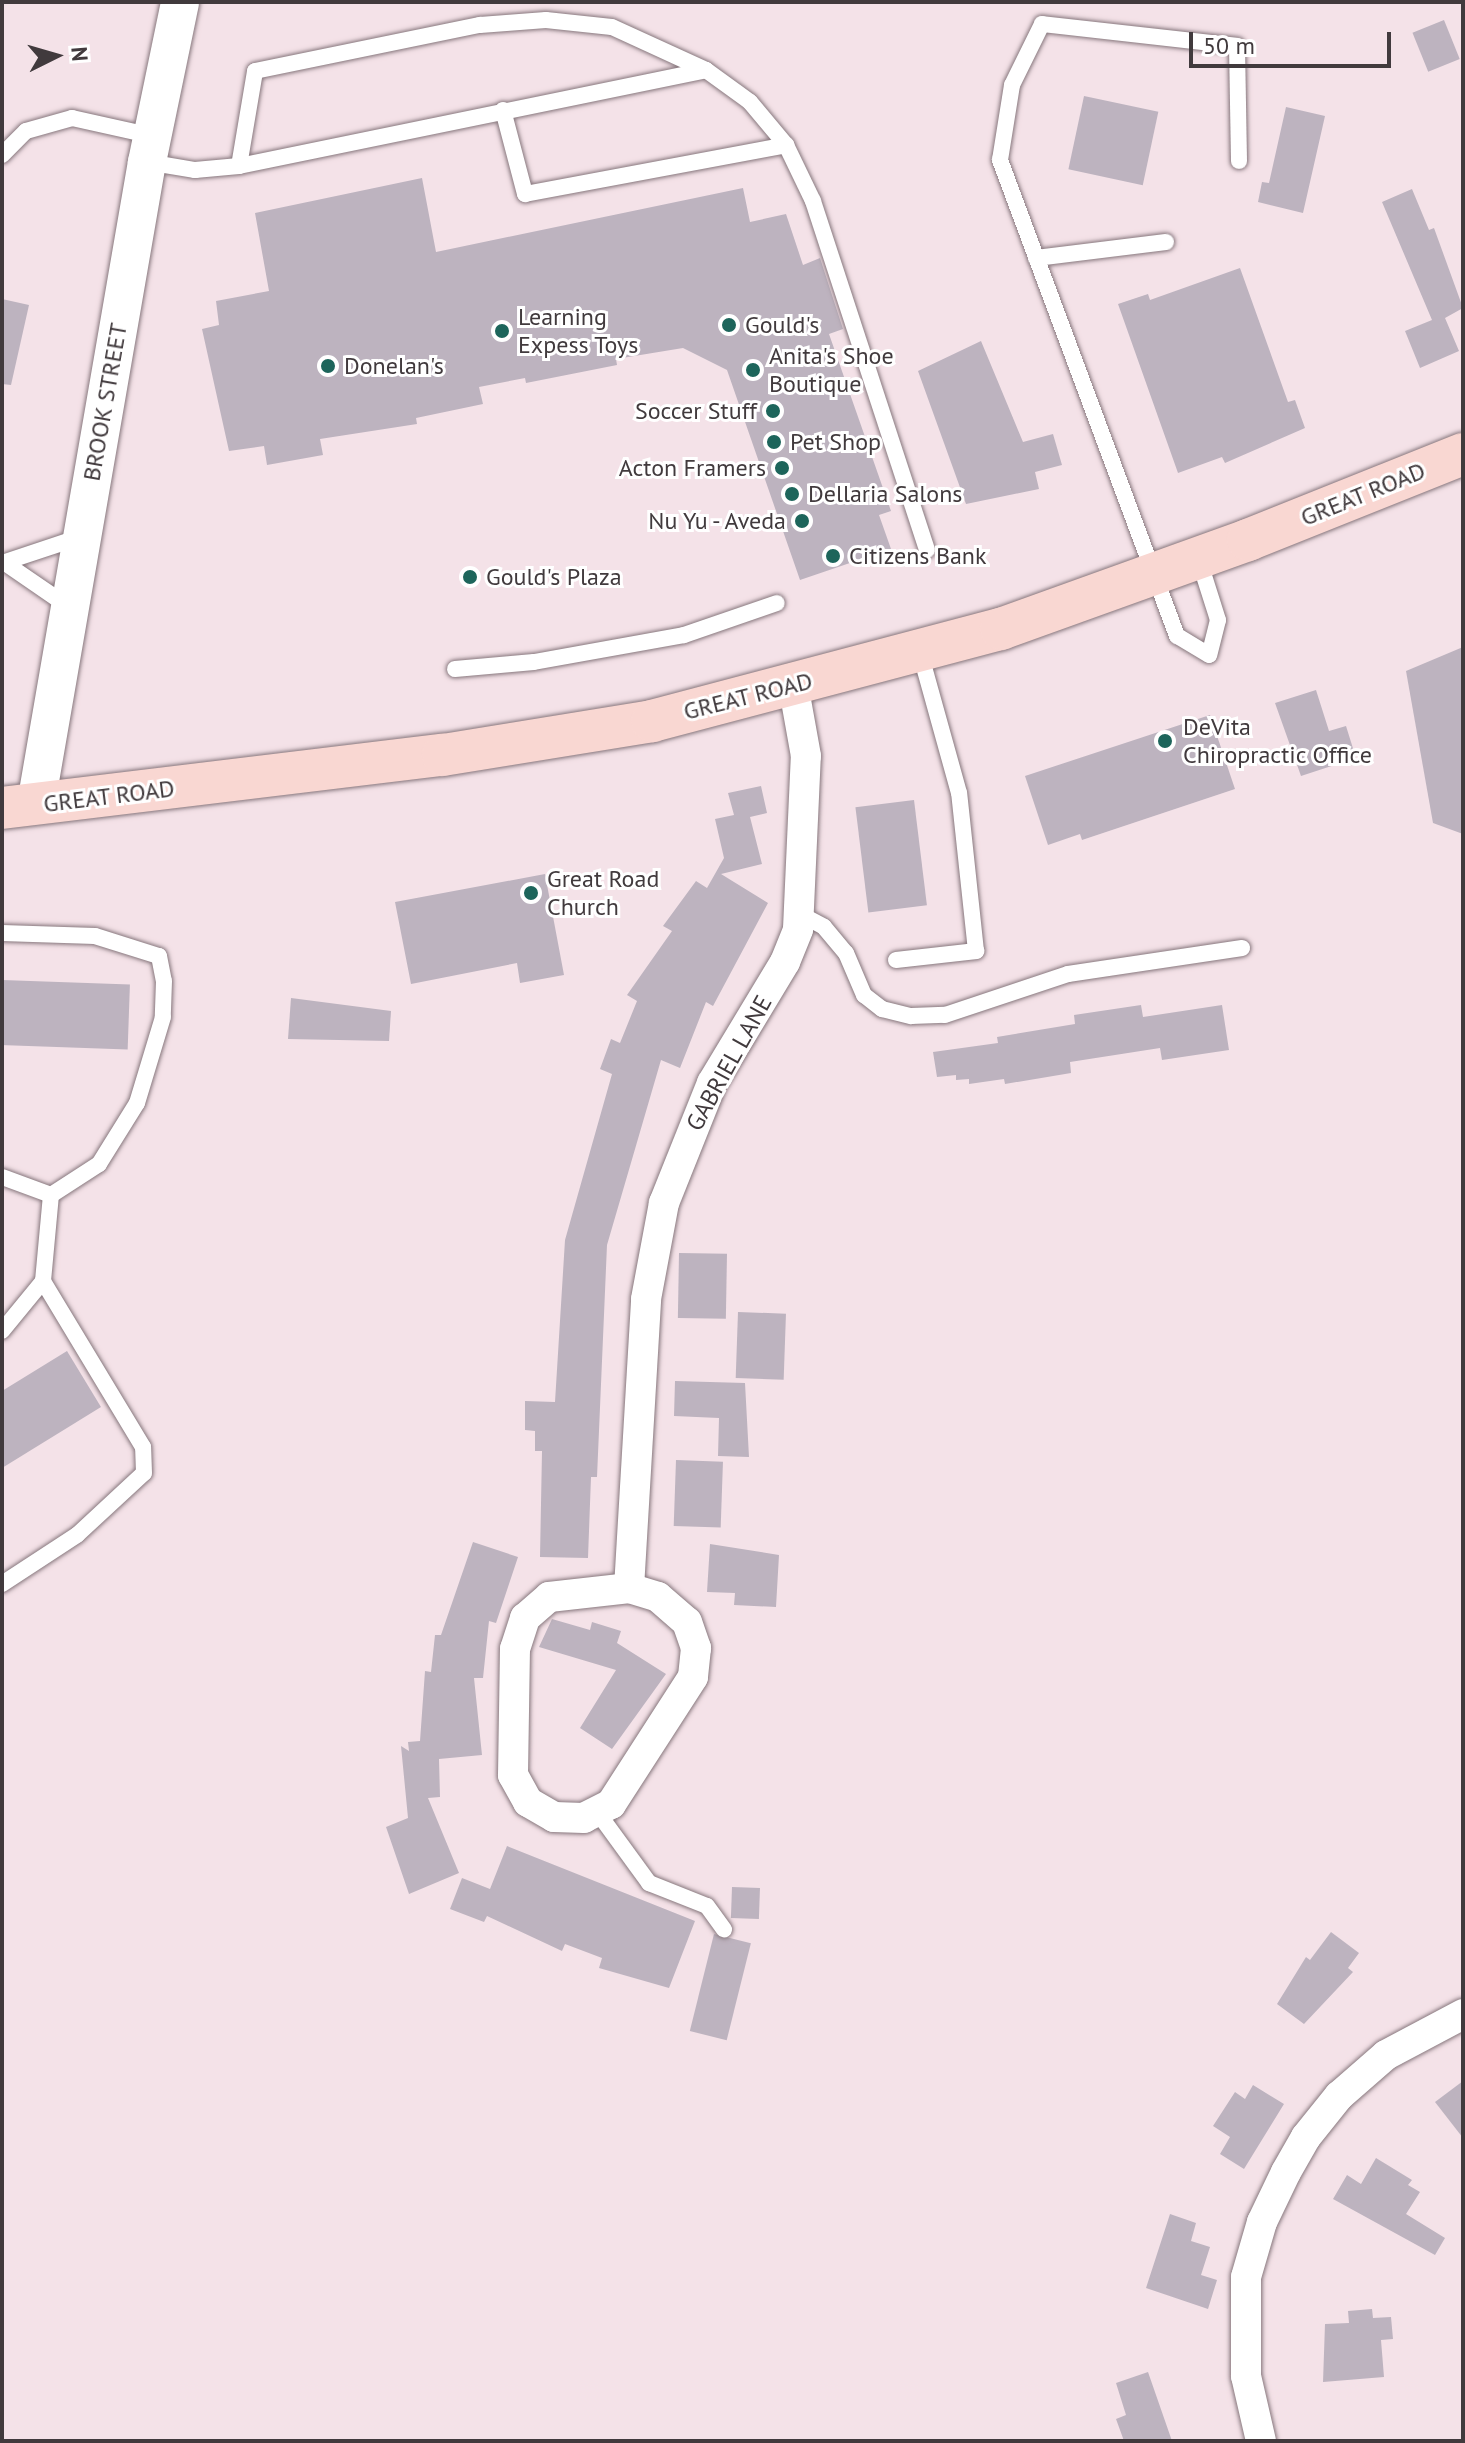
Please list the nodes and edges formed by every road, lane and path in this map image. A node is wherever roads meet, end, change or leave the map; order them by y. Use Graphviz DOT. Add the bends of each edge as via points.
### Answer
graph roads {
  1 [pos="180,2"];
  2 [pos="706,70"];
  3 [pos="503,110"];
  4 [pos="786,145"];
  5 [pos="150,149"];
  6 [pos="2,155"];
  7 [pos="1239,161"];
  8 [pos="239,166"];
  9 [pos="1166,242"];
  10 [pos="1036,258"];
  11 [pos="1463,454"];
  12 [pos="81,536"];
  13 [pos="927,550"];
  14 [pos="1199,558"];
  15 [pos="3,563"];
  16 [pos="1152,575"];
  17 [pos="777,603"];
  18 [pos="70,608"];
  19 [pos="920,652"];
  20 [pos="455,669"];
  21 [pos="793,684"];
  22 [pos="19,806"];
  23 [pos="800,914"];
  24 [pos="2,933"];
  25 [pos="1242,948"];
  26 [pos="896,960"];
  27 [pos="2,1177"];
  28 [pos="51,1195"];
  29 [pos="43,1281"];
  30 [pos="2,1331"];
  31 [pos="2,1584"];
  32 [pos="629,1588"];
  33 [pos="598,1813"];
  34 [pos="724,1929"];
  35 [pos="1463,2014"];
  36 [pos="1261,2441"];
  1 -- 5 [label="street, BROOK STREET"];
  2 -- 3 [label="lane"];
  2 -- 4 [label="lane" via="750,102"];
  2 -- 8 [label="lane" via="612,27 546,20 480,25 255,71"];
  3 -- 4 [label="lane" via="525,194"];
  3 -- 8 [label="lane"];
  4 -- 13 [label="lane" via="813,201"];
  5 -- 6 [label="lane" via="72,118 26,131"];
  5 -- 8 [label="lane" via="195,170"];
  5 -- 12 [label="street, BROOK STREET"];
  7 -- 10 [label="lane" via="1237,46 1042,24 1012,85 1000,160"];
  9 -- 10 [label="lane"];
  10 -- 16 [label="lane"];
  11 -- 14 [label="main road, GREAT ROAD"];
  12 -- 15 [label="lane"];
  12 -- 18 [label="street, BROOK STREET"];
  14 -- 16 [label="main road, GREAT ROAD"];
  14 -- 16 [label="lane" via="1218,620 1209,655 1177,636"];
  15 -- 18 [label="lane"];
  16 -- 19 [label="main road, GREAT ROAD"];
  17 -- 20 [label="lane" via="684,635 534,662"];
  18 -- 22 [label="street, BROOK STREET"];
  19 -- 21 [label="main road, GREAT ROAD"];
  19 -- 26 [label="lane" via="959,793 976,951"];
  21 -- 22 [label="main road, GREAT ROAD" via="621,727 418,758"];
  21 -- 23 [label="street, GABRIEL LANE" via="806,756"];
  23 -- 25 [label="lane" via="824,927 846,953 864,995 882,1009 911,1016 945,1015 1068,974"];
  23 -- 32 [label="street, GABRIEL LANE" via="785,962 724,1060 689,1132 655,1237 646,1299"];
  24 -- 28 [label="lane" via="95,936 159,956 162,967 163,1017 137,1103 99,1164"];
  27 -- 28 [label="lane"];
  28 -- 29 [label="lane"];
  29 -- 30 [label="lane"];
  29 -- 31 [label="lane" via="143,1447 144,1473 77,1535"];
  32 -- 33 [label="street" via="651,1593 678,1610 693,1634 696,1663 687,1689 620,1793"];
  32 -- 33 [label="street" via="549,1597 525,1618 515,1649 512,1760 519,1789 534,1807 554,1817 577,1819"];
  33 -- 34 [label="lane" via="649,1883 707,1906"];
  35 -- 36 [label="street" via="1386,2055 1339,2096 1306,2137 1280,2185 1246,2277 1246,2376"];
}
